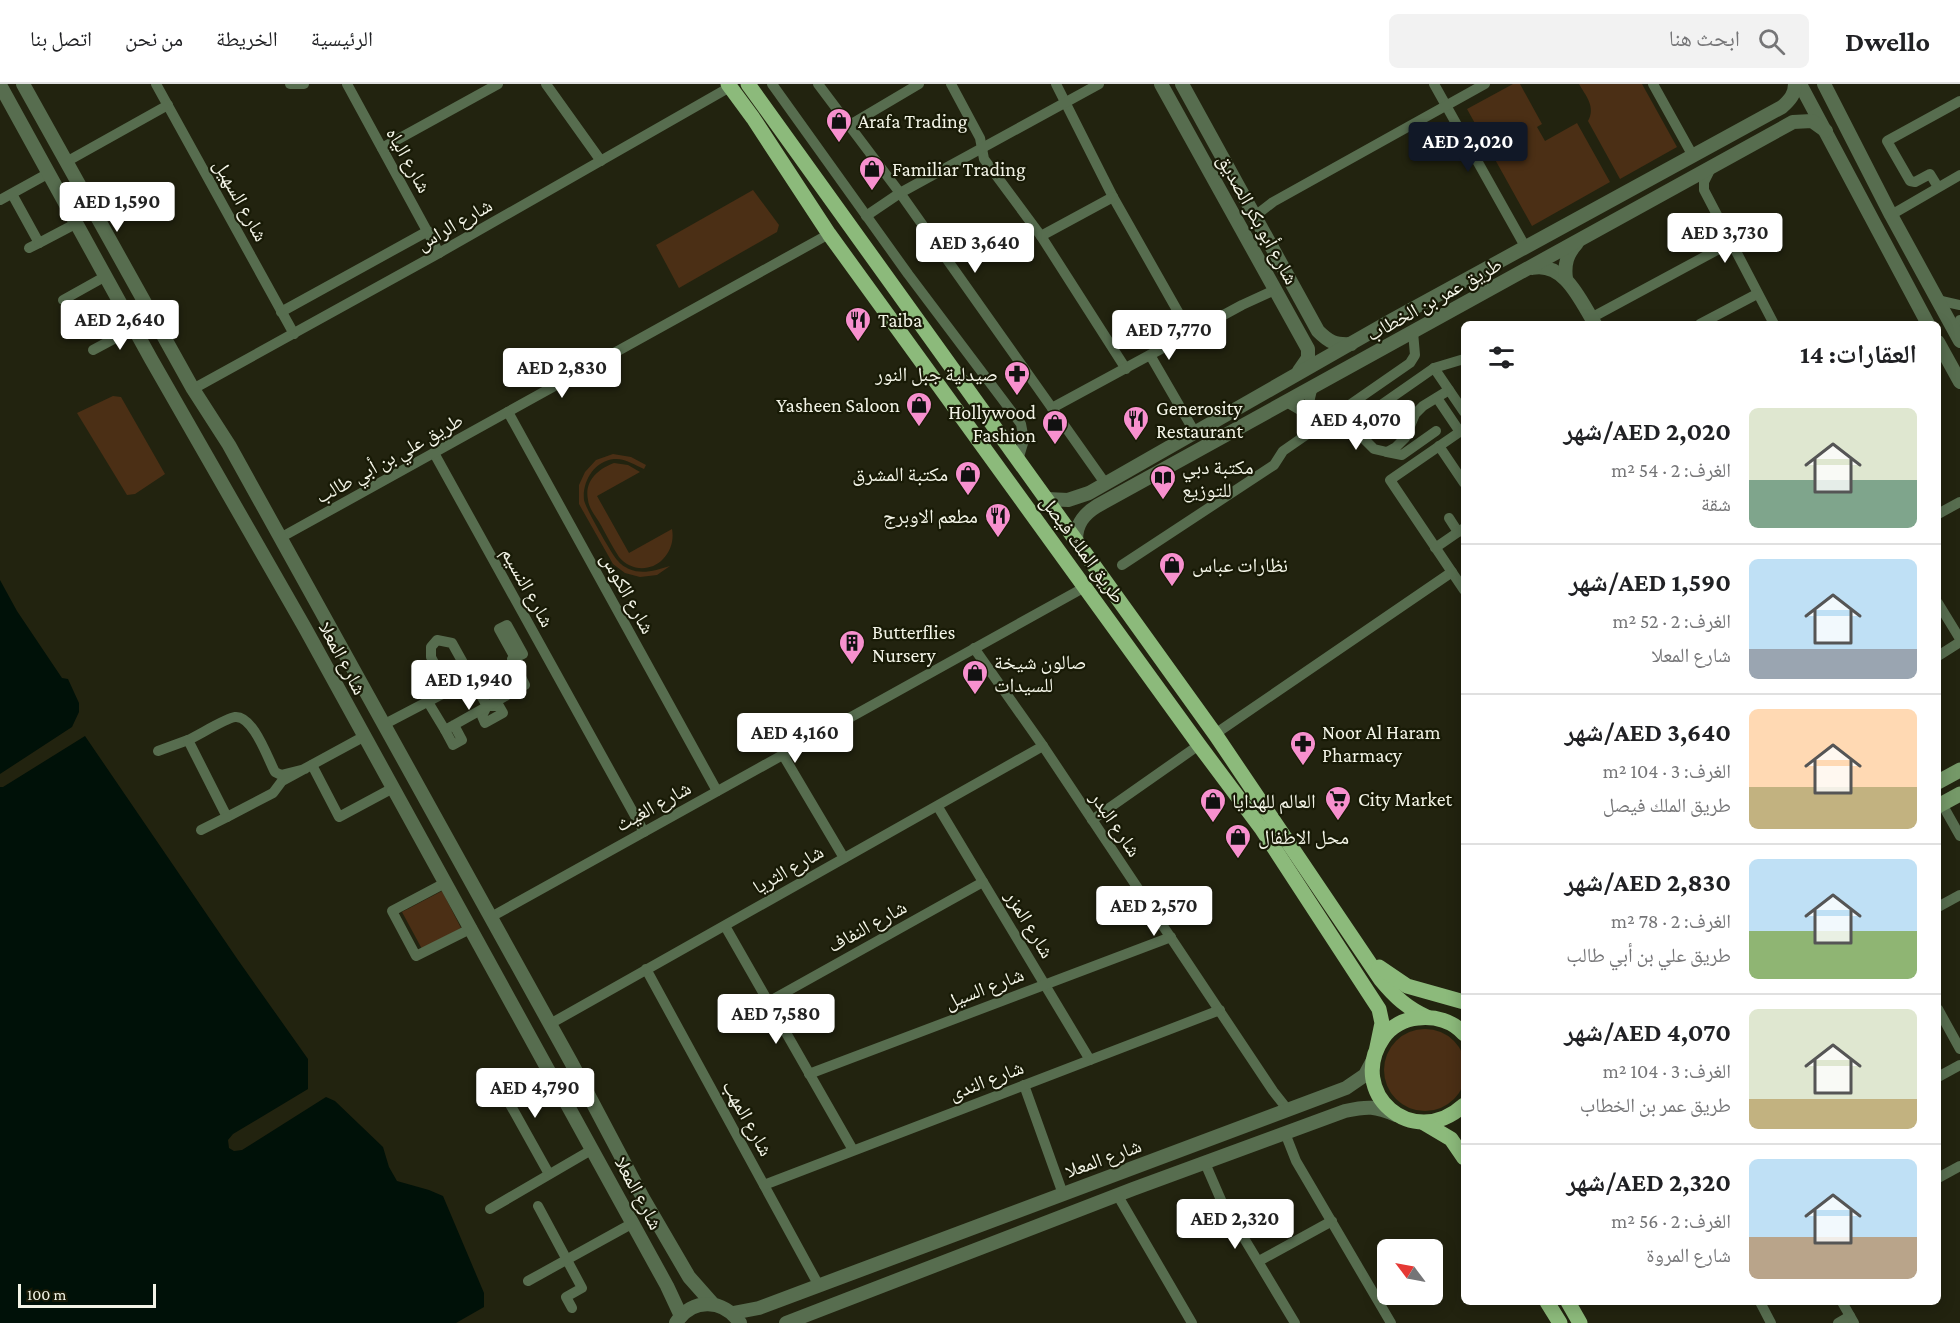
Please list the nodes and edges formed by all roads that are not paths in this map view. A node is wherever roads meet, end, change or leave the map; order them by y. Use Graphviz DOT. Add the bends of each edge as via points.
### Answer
graph roads {
  1 [pos="23,84"];
  2 [pos="156,84"];
  3 [pos="290,84"];
  4 [pos="304,84"];
  5 [pos="347,84"];
  6 [pos="498,84"];
  7 [pos="546,84"];
  8 [pos="748,84"];
  9 [pos="772,84"];
  10 [pos="818,84"];
  11 [pos="919,84"];
  12 [pos="951,84"];
  13 [pos="1056,84"];
  14 [pos="1099,84"];
  15 [pos="1161,84"];
  16 [pos="1182,84"];
  17 [pos="1434,84"];
  18 [pos="1485,84"];
  19 [pos="1653,84"];
  20 [pos="1795,84"];
  21 [pos="1800,84"];
  22 [pos="1824,84"];
  23 [pos="0,85"];
  24 [pos="733,85"];
  25 [pos="1960,101"];
  26 [pos="1066,103"];
  27 [pos="168,105"];
  28 [pos="1446,106"];
  29 [pos="1179,117"];
  30 [pos="848,126"];
  31 [pos="1826,131"];
  32 [pos="382,148"];
  33 [pos="981,149"];
  34 [pos="1693,156"];
  35 [pos="601,161"];
  36 [pos="66,162"];
  37 [pos="1711,168"];
  38 [pos="49,173"];
  39 [pos="1960,174"];
  40 [pos="1233,175"];
  41 [pos="1847,175"];
  42 [pos="1686,182"];
  43 [pos="1641,186"];
  44 [pos="1938,187"];
  45 [pos="1704,190"];
  46 [pos="900,193"];
  47 [pos="12,194"];
  48 [pos="1113,197"];
  49 [pos="0,200"];
  50 [pos="1647,203"];
  51 [pos="837,206"];
  52 [pos="1891,214"];
  53 [pos="866,216"];
  54 [pos="1255,216"];
  55 [pos="73,217"];
  56 [pos="428,231"];
  57 [pos="829,234"];
  58 [pos="1041,236"];
  59 [pos="1579,240"];
  60 [pos="1730,243"];
  61 [pos="1526,248"];
  62 [pos="439,253"];
  63 [pos="1915,259"];
  64 [pos="1525,270"];
  65 [pos="106,276"];
  66 [pos="1566,279"];
  67 [pos="1275,290"];
  68 [pos="1757,294"];
  69 [pos="63,300"];
  70 [pos="1937,300"];
  71 [pos="1960,305"];
  72 [pos="281,312"];
  73 [pos="1960,320"];
  74 [pos="155,321"];
  75 [pos="1593,321"];
  76 [pos="1706,321"];
  77 [pos="1772,321"];
  78 [pos="1926,321"];
  79 [pos="134,328"];
  80 [pos="1413,332"];
  81 [pos="1190,333"];
  82 [pos="294,334"];
  83 [pos="1958,338"];
  84 [pos="1353,344"];
  85 [pos="1941,347"];
  86 [pos="93,350"];
  87 [pos="1150,355"];
  88 [pos="1461,359"];
  89 [pos="1434,368"];
  90 [pos="1126,369"];
  91 [pos="1297,374"];
  92 [pos="1960,382"];
  93 [pos="1313,388"];
  94 [pos="193,389"];
  95 [pos="1449,390"];
  96 [pos="1437,398"];
  97 [pos="1288,403"];
  98 [pos="1052,408"];
  99 [pos="1461,408"];
  100 [pos="508,412"];
  101 [pos="1310,416"];
  102 [pos="1316,428"];
  103 [pos="1461,429"];
  104 [pos="1194,431"];
  105 [pos="1436,431"];
  106 [pos="1461,431"];
  107 [pos="1169,446"];
  108 [pos="1439,446"];
  109 [pos="1387,452"];
  110 [pos="434,453"];
  111 [pos="1018,460"];
  112 [pos="1178,462"];
  113 [pos="1461,479"];
  114 [pos="1105,483"];
  115 [pos="1047,499"];
  116 [pos="1960,502"];
  117 [pos="1941,512"];
  118 [pos="1449,518"];
  119 [pos="1461,530"];
  120 [pos="280,538"];
  121 [pos="1076,540"];
  122 [pos="1436,548"];
  123 [pos="260,549"];
  124 [pos="1122,565"];
  125 [pos="1452,572"];
  126 [pos="1461,586"];
  127 [pos="1085,587"];
  128 [pos="1941,606"];
  129 [pos="1956,623"];
  130 [pos="334,636"];
  131 [pos="1960,640"];
  132 [pos="974,648"];
  133 [pos="1941,654"];
  134 [pos="514,658"];
  135 [pos="472,678"];
  136 [pos="448,691"];
  137 [pos="428,702"];
  138 [pos="487,706"];
  139 [pos="383,725"];
  140 [pos="1215,734"];
  141 [pos="363,737"];
  142 [pos="188,740"];
  143 [pos="1198,745"];
  144 [pos="1043,746"];
  145 [pos="158,751"];
  146 [pos="783,755"];
  147 [pos="308,767"];
  148 [pos="1960,770"];
  149 [pos="1941,780"];
  150 [pos="393,788"];
  151 [pos="717,792"];
  152 [pos="1960,794"];
  153 [pos="1941,804"];
  154 [pos="938,807"];
  155 [pos="1941,807"];
  156 [pos="227,817"];
  157 [pos="1092,820"];
  158 [pos="201,830"];
  159 [pos="644,832"];
  160 [pos="1960,836"];
  161 [pos="844,858"];
  162 [pos="984,882"];
  163 [pos="445,883"];
  164 [pos="1960,895"];
  165 [pos="1941,905"];
  166 [pos="491,917"];
  167 [pos="725,926"];
  168 [pos="472,928"];
  169 [pos="1171,937"];
  170 [pos="1366,956"];
  171 [pos="646,969"];
  172 [pos="1045,984"];
  173 [pos="1461,1001"];
  174 [pos="768,1002"];
  175 [pos="1220,1010"];
  176 [pos="1941,1016"];
  177 [pos="1427,1017"];
  178 [pos="1448,1021"];
  179 [pos="550,1024"];
  180 [pos="1461,1027"];
  181 [pos="1461,1032"];
  182 [pos="1960,1049"];
  183 [pos="1375,1052"];
  184 [pos="1090,1060"];
  185 [pos="1960,1065"];
  186 [pos="551,1073"];
  187 [pos="809,1074"];
  188 [pos="1941,1075"];
  189 [pos="1023,1085"];
  190 [pos="1461,1108"];
  191 [pos="1288,1110"];
  192 [pos="1400,1116"];
  193 [pos="1424,1123"];
  194 [pos="1285,1133"];
  195 [pos="593,1149"];
  196 [pos="853,1150"];
  197 [pos="1461,1153"];
  198 [pos="1205,1163"];
  199 [pos="1960,1166"];
  200 [pos="549,1174"];
  201 [pos="1941,1176"];
  202 [pos="764,1185"];
  203 [pos="1063,1194"];
  204 [pos="1118,1196"];
  205 [pos="538,1206"];
  206 [pos="490,1209"];
  207 [pos="1332,1221"];
  208 [pos="633,1223"];
  209 [pos="567,1259"];
  210 [pos="1259,1261"];
  211 [pos="528,1281"];
  212 [pos="818,1284"];
  213 [pos="712,1304"];
  214 [pos="1548,1305"];
  215 [pos="1570,1305"];
  216 [pos="1762,1305"];
  217 [pos="1844,1305"];
  218 [pos="572,1308"];
  219 [pos="736,1318"];
  220 [pos="1852,1319"];
  221 [pos="679,1320"];
  222 [pos="1557,1322"];
  223 [pos="786,1323"];
  224 [pos="1192,1323"];
  225 [pos="1295,1323"];
  226 [pos="1391,1323"];
  227 [pos="1580,1323"];
  228 [pos="1772,1323"];
  229 [pos="1838,1323"];
  1 -- 36 [label="street, شارع المعلا"];
  2 -- 27 [label="street, شارع السهيل"];
  3 -- 4 [label="street"];
  5 -- 32 [label="street, شارع الياه"];
  6 -- 32 [label="street"];
  7 -- 35 [label="street"];
  8 -- 51 [label="main road, طريق الملك فيصل"];
  9 -- 53 [label="street"];
  10 -- 30 [label="street"];
  11 -- 30 [label="street"];
  12 -- 33 [label="street" via="980,138"];
  13 -- 26 [label="street"];
  14 -- 26 [label="street"];
  15 -- 29 [label="street, شارع أبو بكر الصديق"];
  16 -- 40 [label="street, شارع أبو بكر الصديق"];
  17 -- 28 [label="street"];
  18 -- 28 [label="street"];
  19 -- 34 [label="street"];
  20 -- 34 [label="street, طريق عمر بن الخطاب" via="1790,100 1782,107"];
  21 -- 31 [label="street"];
  22 -- 52 [label="street"];
  23 -- 38 [label="street, شارع المعلا"];
  24 -- 35 [label="street, شارع الراس"];
  24 -- 51 [label="main road" via="742,87 803,169"];
  24 -- 57 [label="main road, طريق الملك فيصل"];
  25 -- 44 [label="street" via="1887,141 1910,181 1930,174"];
  26 -- 33 [label="street"];
  26 -- 48 [label="street"];
  27 -- 36 [label="street"];
  27 -- 72 [label="street, شارع السهيل"];
  28 -- 54 [label="street" via="1273,202"];
  28 -- 61 [label="street"];
  29 -- 40 [label="street" via="1195,135 1222,182 1231,182"];
  29 -- 67 [label="street, شارع أبو بكر الصديق"];
  30 -- 46 [label="street"];
  31 -- 37 [label="street, طريق عمر بن الخطاب" via="1812,121 1793,122"];
  31 -- 41 [label="street"];
  32 -- 56 [label="street, شارع الياه"];
  33 -- 46 [label="street"];
  33 -- 58 [label="street" via="984,159"];
  34 -- 43 [label="street, طريق عمر بن الخطاب"];
  35 -- 62 [label="street, شارع الراس"];
  36 -- 74 [label="street, شارع المعلا"];
  37 -- 42 [label="street, طريق عمر بن الخطاب"];
  37 -- 45 [label="street"];
  38 -- 47 [label="street"];
  38 -- 55 [label="street, شارع المعلا"];
  39 -- 44 [label="street"];
  40 -- 54 [label="street, شارع أبو بكر الصديق"];
  41 -- 63 [label="street" via="1904,266 1913,266"];
  41 -- 78 [label="street"];
  42 -- 45 [label="street"];
  42 -- 50 [label="street, طريق عمر بن الخطاب"];
  43 -- 50 [label="street" via="1651,189"];
  43 -- 61 [label="street, طريق عمر بن الخطاب"];
  44 -- 52 [label="street"];
  45 -- 60 [label="street"];
  46 -- 53 [label="street"];
  46 -- 98 [label="street"];
  47 -- 49 [label="street"];
  47 -- 55 [label="street" via="34,245"];
  48 -- 58 [label="street"];
  48 -- 81 [label="street"];
  50 -- 59 [label="street, طريق عمر بن الخطاب"];
  51 -- 111 [label="main road, طريق الملك فيصل"];
  52 -- 63 [label="street"];
  53 -- 111 [label="street" via="1021,424 1024,440"];
  54 -- 84 [label="street, شارع أبو بكر الصديق" via="1318,331 1328,341"];
  55 -- 65 [label="street, شارع المعلا"];
  55 -- 74 [label="street" via="77,203 84,208 146,317"];
  56 -- 62 [label="street, شارع الياه"];
  56 -- 72 [label="street"];
  57 -- 100 [label="street, طريق علي بن أبي طالب"];
  57 -- 127 [label="main road, طريق الملك فيصل"];
  58 -- 90 [label="street"];
  59 -- 64 [label="street, طريق عمر بن الخطاب"];
  59 -- 66 [label="street" via="1566,260"];
  60 -- 68 [label="street"];
  60 -- 75 [label="street"];
  61 -- 84 [label="street, طريق عمر بن الخطاب"];
  62 -- 82 [label="street, شارع الراس"];
  63 -- 70 [label="street"];
  64 -- 66 [label="street" via="1549,268"];
  64 -- 80 [label="street, طريق عمر بن الخطاب"];
  65 -- 69 [label="street"];
  65 -- 79 [label="street, شارع المعلا"];
  66 -- 75 [label="street"];
  67 -- 81 [label="street"];
  67 -- 91 [label="street, شارع أبو بكر الصديق" via="1308,349 1308,358"];
  68 -- 76 [label="street"];
  68 -- 77 [label="street"];
  70 -- 71 [label="street"];
  70 -- 83 [label="street"];
  72 -- 82 [label="street, شارع السهيل"];
  73 -- 83 [label="street"];
  74 -- 94 [label="street, شارع المعلا"];
  79 -- 86 [label="street"];
  79 -- 123 [label="street, شارع المعلا"];
  80 -- 93 [label="street, طريق عمر بن الخطاب"];
  80 -- 102 [label="street" via="1415,355 1410,363"];
  81 -- 87 [label="street"];
  82 -- 94 [label="street, شارع الراس"];
  84 -- 91 [label="street, طريق عمر بن الخطاب"];
  85 -- 92 [label="street"];
  87 -- 90 [label="street"];
  87 -- 104 [label="street"];
  88 -- 89 [label="street"];
  89 -- 95 [label="street"];
  89 -- 109 [label="street" via="1368,414 1362,426 1365,440 1374,449"];
  90 -- 98 [label="street"];
  91 -- 104 [label="street, طريق عمر بن الخطاب"];
  93 -- 97 [label="street, طريق عمر بن الخطاب"];
  93 -- 101 [label="street"];
  94 -- 120 [label="street, شارع المعلا"];
  95 -- 96 [label="street"];
  95 -- 99 [label="street"];
  96 -- 103 [label="street"];
  96 -- 109 [label="street" via="1415,414 1405,438"];
  97 -- 101 [label="street"];
  97 -- 112 [label="street, طريق عمر بن الخطاب"];
  98 -- 114 [label="street"];
  100 -- 110 [label="street, طريق علي بن أبي طالب"];
  100 -- 151 [label="street, شارع الكوس"];
  101 -- 102 [label="street"];
  102 -- 124 [label="street" via="1283,451 1274,465"];
  104 -- 107 [label="street, طريق عمر بن الخطاب"];
  105 -- 109 [label="street" via="1402,455"];
  106 -- 108 [label="street"];
  107 -- 112 [label="street" via="1168,455"];
  107 -- 114 [label="street, طريق عمر بن الخطاب"];
  108 -- 113 [label="street"];
  108 -- 122 [label="street" via="1390,480"];
  110 -- 120 [label="street, طريق علي بن أبي طالب"];
  110 -- 159 [label="street, شارع النسيم"];
  111 -- 115 [label="main road, طريق الملك فيصل"];
  112 -- 121 [label="street, طريق عمر بن الخطاب" via="1087,513 1077,528"];
  114 -- 115 [label="street, طريق عمر بن الخطاب" via="1076,498"];
  115 -- 121 [label="main road, طريق الملك فيصل"];
  116 -- 117 [label="street"];
  118 -- 119 [label="street"];
  119 -- 122 [label="street"];
  120 -- 130 [label="street, شارع المعلا"];
  121 -- 140 [label="main road, طريق الملك فيصل"];
  122 -- 125 [label="street"];
  123 -- 130 [label="street" via="273,562 318,643 329,646"];
  123 -- 141 [label="street, شارع المعلا"];
  125 -- 126 [label="street"];
  125 -- 140 [label="street"];
  127 -- 132 [label="street, شارع الغيث"];
  127 -- 143 [label="main road, طريق الملك فيصل"];
  128 -- 129 [label="street"];
  129 -- 131 [label="street"];
  130 -- 139 [label="street, شارع المعلا"];
  131 -- 133 [label="street"];
  132 -- 144 [label="street, شارع البدر"];
  132 -- 146 [label="street, شارع الغيث"];
  134 -- 138 [label="street" via="525,685"];
  135 -- 136 [label="street"];
  135 -- 136 [label="street" via="453,643 437,640 431,647 431,657"];
  135 -- 138 [label="street"];
  136 -- 137 [label="street"];
  137 -- 138 [label="street" via="449,728"];
  137 -- 139 [label="street"];
  139 -- 141 [label="street"];
  139 -- 166 [label="street, شارع المعلا"];
  140 -- 170 [label="main road, طريق الملك فيصل"];
  141 -- 147 [label="street"];
  141 -- 150 [label="street, شارع المعلا"];
  142 -- 145 [label="street"];
  142 -- 147 [label="street" via="235,717 243,718 251,724 275,772 281,775"];
  142 -- 156 [label="street"];
  143 -- 157 [label="street"];
  143 -- 183 [label="main road, طريق الملك فيصل" via="1261,828 1368,989 1382,1023"];
  144 -- 154 [label="street, شارع الثريا"];
  144 -- 157 [label="street, شارع البدر"];
  146 -- 151 [label="street, شارع الغيث"];
  146 -- 161 [label="street"];
  147 -- 150 [label="street" via="339,817"];
  147 -- 156 [label="street" via="282,782 273,793"];
  148 -- 149 [label="main road"];
  150 -- 163 [label="street, شارع المعلا"];
  151 -- 159 [label="street, شارع الغيث"];
  152 -- 153 [label="main road"];
  154 -- 161 [label="street, شارع الثريا"];
  154 -- 162 [label="street, شارع المزر"];
  155 -- 160 [label="street"];
  156 -- 158 [label="street"];
  157 -- 169 [label="street, شارع البدر"];
  159 -- 166 [label="street, شارع الغيث"];
  161 -- 167 [label="street, شارع الثريا"];
  162 -- 172 [label="street, شارع المزر"];
  162 -- 174 [label="street, شارع النفاف"];
  163 -- 168 [label="street, شارع المعلا"];
  163 -- 168 [label="street" via="392,911 416,956"];
  164 -- 165 [label="street"];
  166 -- 179 [label="street, شارع المعلا"];
  167 -- 171 [label="street, شارع الثريا"];
  167 -- 174 [label="street"];
  168 -- 186 [label="street, شارع المعلا"];
  169 -- 172 [label="street, شارع السيل"];
  169 -- 175 [label="street, شارع البدر"];
  170 -- 173 [label="main road" via="1407,986"];
  170 -- 177 [label="main road, طريق الملك فيصل" via="1400,1001"];
  171 -- 179 [label="street, شارع الثريا"];
  171 -- 202 [label="street, شارع المهب"];
  172 -- 184 [label="street, شارع المزر"];
  172 -- 187 [label="street, شارع السيل"];
  174 -- 187 [label="street"];
  175 -- 184 [label="street, شارع الندى"];
  175 -- 191 [label="street, شارع البدر"];
  176 -- 182 [label="street"];
  177 -- 178 [label="main road"];
  177 -- 183 [label="main road" via="1398,1024"];
  178 -- 180 [label="main road"];
  178 -- 181 [label="main road"];
  179 -- 213 [label="street, شارع المعلا" via="688,1277"];
  183 -- 191 [label="street, شارع المعلا" via="1365,1075 1357,1082"];
  183 -- 192 [label="main road, طريق الملك فيصل" via="1372,1075 1377,1092 1386,1106"];
  184 -- 189 [label="street, شارع الندى"];
  185 -- 188 [label="street"];
  186 -- 195 [label="street, شارع المعلا"];
  186 -- 200 [label="street" via="506,1097"];
  187 -- 196 [label="street"];
  189 -- 196 [label="street, شارع الندى"];
  189 -- 203 [label="street"];
  190 -- 193 [label="main road" via="1440,1121"];
  191 -- 203 [label="street, شارع المعلا"];
  192 -- 193 [label="main road"];
  192 -- 194 [label="street, شارع المعلا" via="1366,1106"];
  193 -- 197 [label="main road" via="1451,1138"];
  194 -- 198 [label="street, شارع المعلا"];
  194 -- 207 [label="street" via="1296,1161"];
  195 -- 200 [label="street"];
  195 -- 208 [label="street, شارع المعلا"];
  196 -- 202 [label="street, شارع الندى"];
  198 -- 204 [label="street, شارع المعلا"];
  198 -- 210 [label="street" via="1221,1200"];
  199 -- 201 [label="street"];
  200 -- 206 [label="street"];
  202 -- 212 [label="street, شارع المهب"];
  203 -- 212 [label="street, شارع المعلا"];
  204 -- 223 [label="street, شارع المعلا"];
  204 -- 224 [label="street"];
  205 -- 209 [label="street"];
  207 -- 210 [label="street"];
  207 -- 226 [label="street"];
  208 -- 209 [label="street"];
  208 -- 221 [label="street, شارع المعلا" via="667,1286"];
  209 -- 211 [label="street"];
  209 -- 218 [label="street" via="582,1288 566,1297"];
  210 -- 225 [label="street"];
  212 -- 219 [label="street, شارع المعلا"];
  213 -- 219 [label="street" via="723,1306"];
  213 -- 221 [label="street" via="700,1304"];
  214 -- 222 [label="main road"];
  215 -- 227 [label="main road"];
  216 -- 228 [label="street"];
  217 -- 220 [label="street"];
  220 -- 229 [label="street"];
}
